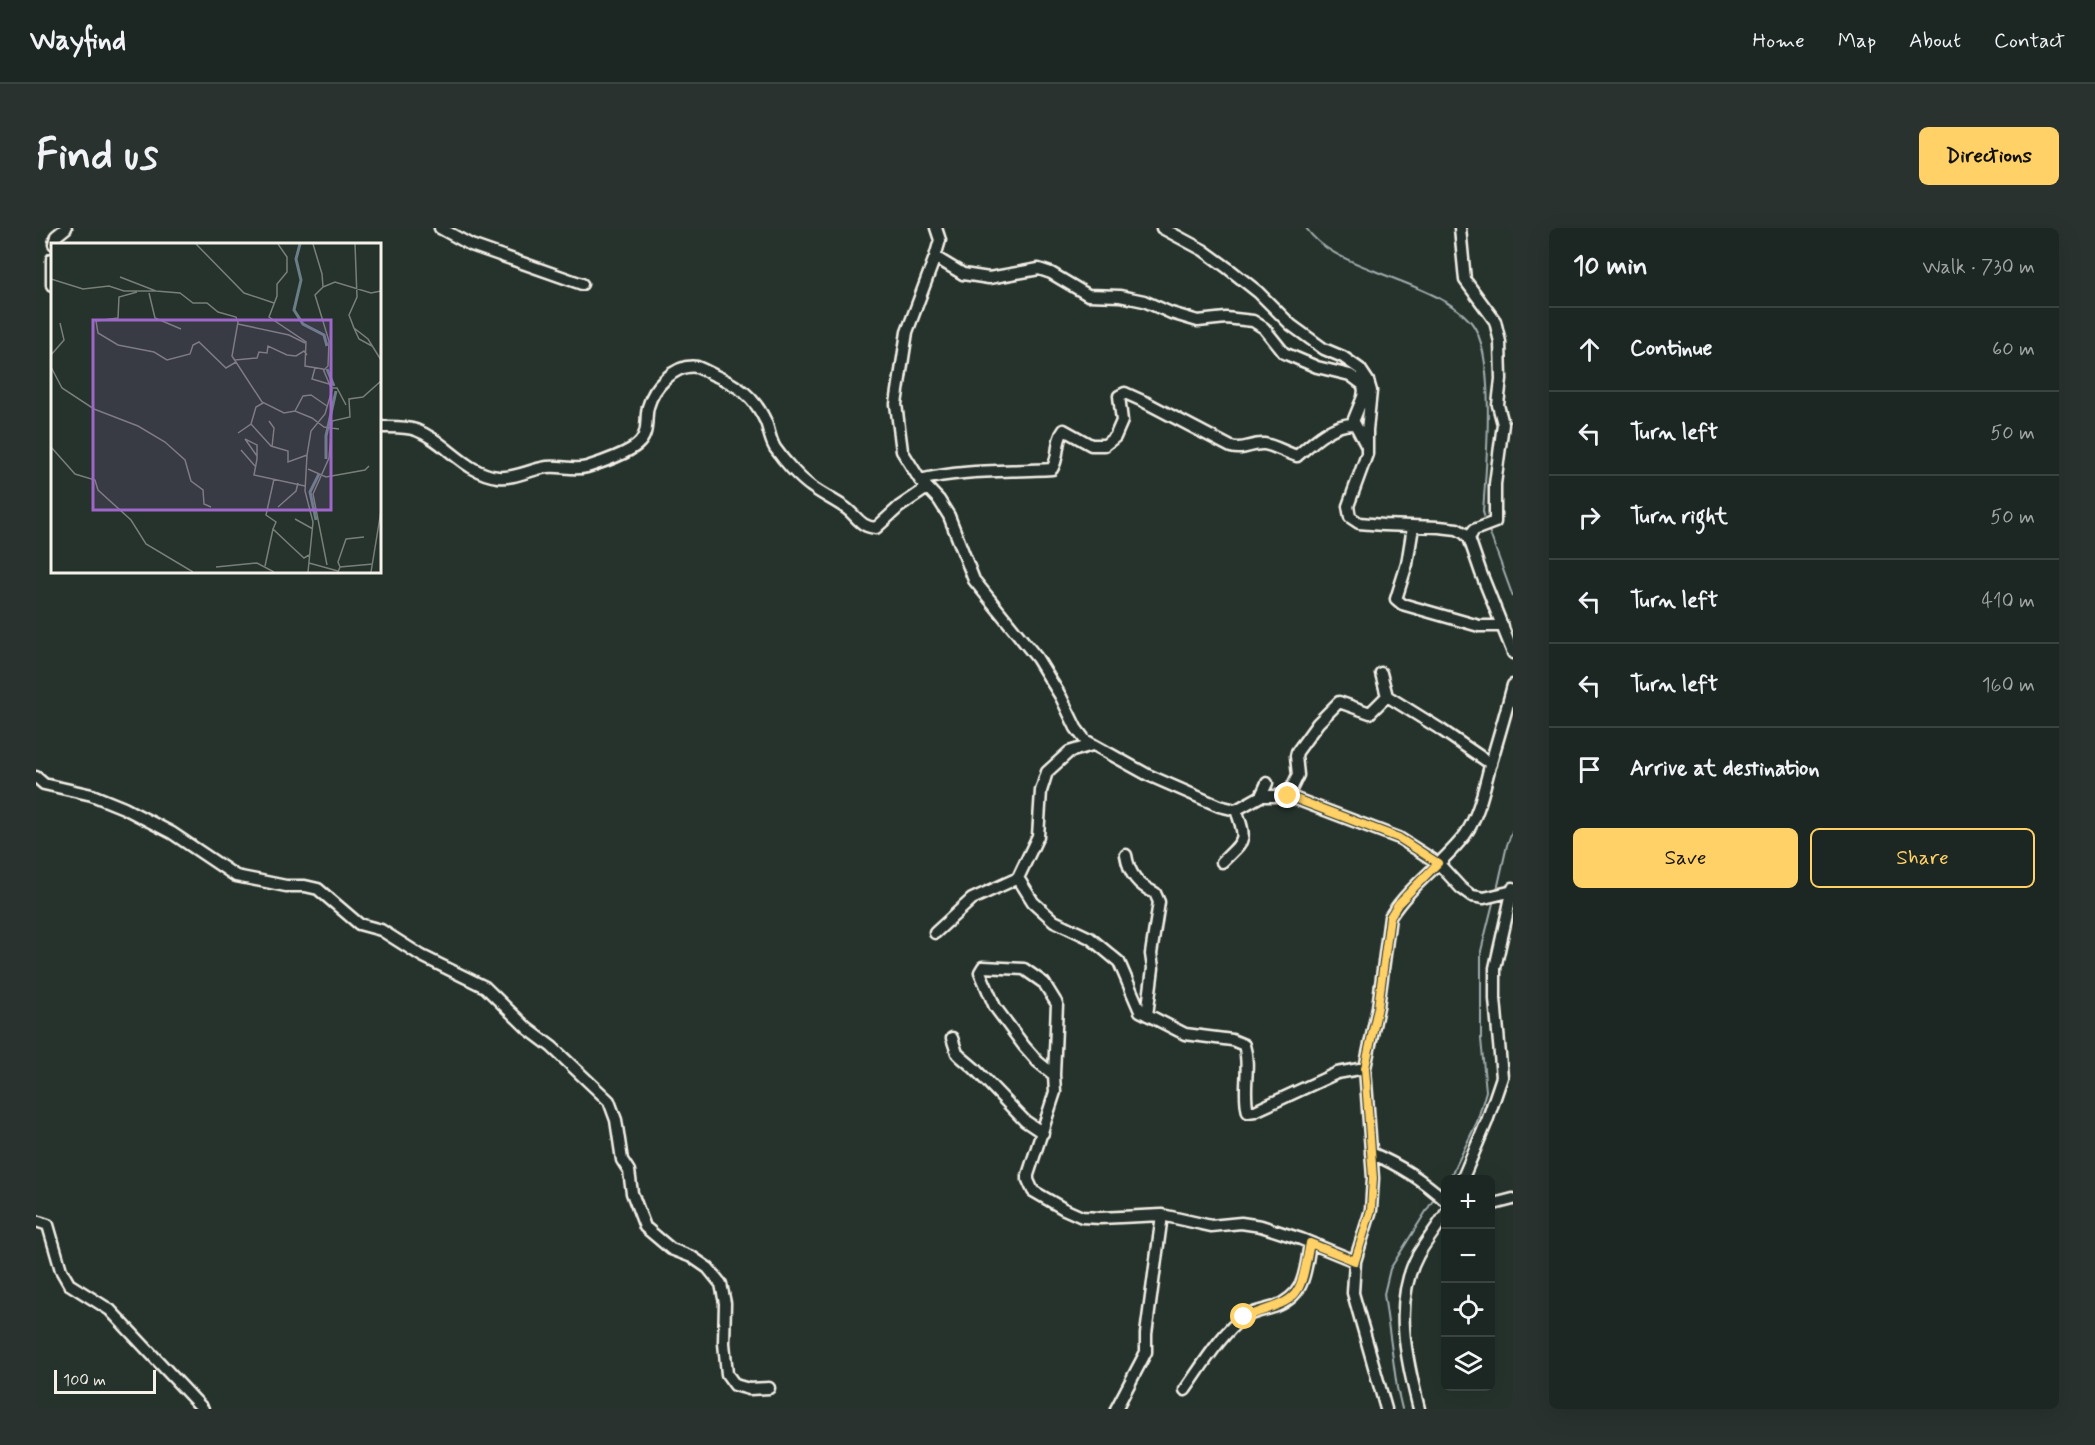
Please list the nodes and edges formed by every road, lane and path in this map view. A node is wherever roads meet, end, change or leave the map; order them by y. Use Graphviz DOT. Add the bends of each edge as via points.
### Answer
graph roads {
  1 [pos="66,228"];
  2 [pos="440,228"];
  3 [pos="936,228"];
  4 [pos="1162,228"];
  5 [pos="1460,228"];
  6 [pos="54,243"];
  7 [pos="935,257"];
  8 [pos="582,284"];
  9 [pos="1352,424"];
  10 [pos="381,427"];
  11 [pos="1367,447"];
  12 [pos="924,484"];
  13 [pos="1413,527"];
  14 [pos="1469,538"];
  15 [pos="1503,626"];
  16 [pos="1513,653"];
  17 [pos="1381,673"];
  18 [pos="1513,685"];
  19 [pos="1387,696"];
  20 [pos="1092,745"];
  21 [pos="1491,764"];
  22 [pos="36,777"];
  23 [pos="1267,783"];
  24 [pos="1261,796"];
  25 [pos="1288,796"];
  26 [pos="1236,810"];
  27 [pos="1126,855"];
  28 [pos="1222,862"];
  29 [pos="1438,863"];
  30 [pos="1018,878"];
  31 [pos="1513,890"];
  32 [pos="935,933"];
  33 [pos="1147,1015"];
  34 [pos="952,1038"];
  35 [pos="1365,1068"];
  36 [pos="1054,1075"];
  37 [pos="1043,1133"];
  38 [pos="1371,1153"];
  39 [pos="1464,1175"];
  40 [pos="1440,1196"];
  41 [pos="1513,1200"];
  42 [pos="1495,1204"];
  43 [pos="1162,1215"];
  44 [pos="1441,1220"];
  45 [pos="36,1221"];
  46 [pos="1310,1243"];
  47 [pos="1355,1261"];
  48 [pos="769,1388"];
  49 [pos="1185,1390"];
  50 [pos="203,1409"];
  51 [pos="1116,1409"];
  52 [pos="1386,1409"];
  53 [pos="1419,1409"];
  1 -- 6 [label="street"];
  2 -- 8 [label="street" via="471,245"];
  3 -- 7 [label="street" via="940,240"];
  4 -- 11 [label="street" via="1230,269 1291,325 1360,369 1371,392"];
  5 -- 14 [label="street" via="1466,280 1495,321 1502,363 1498,405 1503,424 1495,484 1495,522 1474,530"];
  7 -- 9 [label="street" via="963,274 989,278 1039,269 1088,295 1144,301 1198,321 1252,321 1264,328 1288,355 1350,375 1362,384 1363,397"];
  7 -- 12 [label="street" via="907,332 896,404 902,451"];
  9 -- 11 [label="street"];
  9 -- 12 [label="street" via="1320,436 1297,456 1267,444 1239,450 1125,393 1119,396 1122,421 1115,437 1105,445 1091,445 1064,430 1059,436 1052,469 964,472 942,475"];
  10 -- 12 [label="street" via="415,430 469,466 495,476 554,466 585,468 639,444 657,388 677,371 697,367 744,391 758,406 774,446 785,460 810,486 847,509 865,527 876,528"];
  11 -- 13 [label="street" via="1348,506 1350,517 1359,523"];
  12 -- 20 [label="street" via="949,516 969,573 1024,641 1061,696 1076,728"];
  13 -- 14 [label="street" via="1457,529"];
  13 -- 15 [label="street" via="1396,599 1479,626"];
  14 -- 15 [label="street"];
  15 -- 16 [label="street"];
  17 -- 19 [label="street"];
  18 -- 21 [label="street"];
  19 -- 21 [label="street"];
  19 -- 25 [label="street" via="1370,713 1339,702 1318,723 1296,756 1298,775"];
  20 -- 26 [label="street" via="1148,775"];
  20 -- 30 [label="street" via="1069,752 1047,772 1041,791 1038,836"];
  21 -- 29 [label="street" via="1466,832"];
  22 -- 48 [label="street" via="44,784 92,795 124,808 172,833 236,876 318,889 358,924 381,930 484,987 609,1101 622,1160 629,1171 632,1193 645,1227 671,1249 708,1268 721,1284 727,1374 735,1385"];
  23 -- 24 [label="street"];
  24 -- 25 [label="street"];
  24 -- 26 [label="street"];
  25 -- 29 [label="street" via="1399,838"];
  26 -- 28 [label="street" via="1244,835"];
  27 -- 33 [label="street" via="1132,876 1155,893 1159,902"];
  29 -- 31 [label="street" via="1472,896 1484,898"];
  29 -- 35 [label="street" via="1390,917"];
  30 -- 32 [label="street" via="972,899"];
  30 -- 33 [label="street" via="1033,902 1054,921 1090,938 1119,962 1140,1011"];
  31 -- 39 [label="street" via="1495,968 1502,1077"];
  33 -- 35 [label="street" via="1185,1034 1244,1045 1248,1112 1336,1073"];
  34 -- 37 [label="street" via="957,1053 1025,1121"];
  35 -- 38 [label="street"];
  36 -- 36 [label="street" via="1057,1004 1044,983 1024,969 982,967 980,972 995,1007 1038,1062"];
  36 -- 37 [label="street" via="1055,1092"];
  37 -- 43 [label="street" via="1028,1175 1033,1191 1082,1217"];
  38 -- 40 [label="street" via="1418,1177"];
  38 -- 47 [label="street" via="1371,1210"];
  41 -- 42 [label="street"];
  43 -- 46 [label="street" via="1211,1226 1261,1226"];
  43 -- 51 [label="street" via="1146,1352"];
  44 -- 53 [label="street" via="1418,1254 1407,1280 1404,1332"];
  45 -- 50 [label="street" via="48,1225 69,1284 110,1310"];
  46 -- 47 [label="street"];
  46 -- 49 [label="street" via="1303,1282 1296,1293 1287,1302 1244,1317"];
  47 -- 52 [label="street" via="1353,1293"];
}
